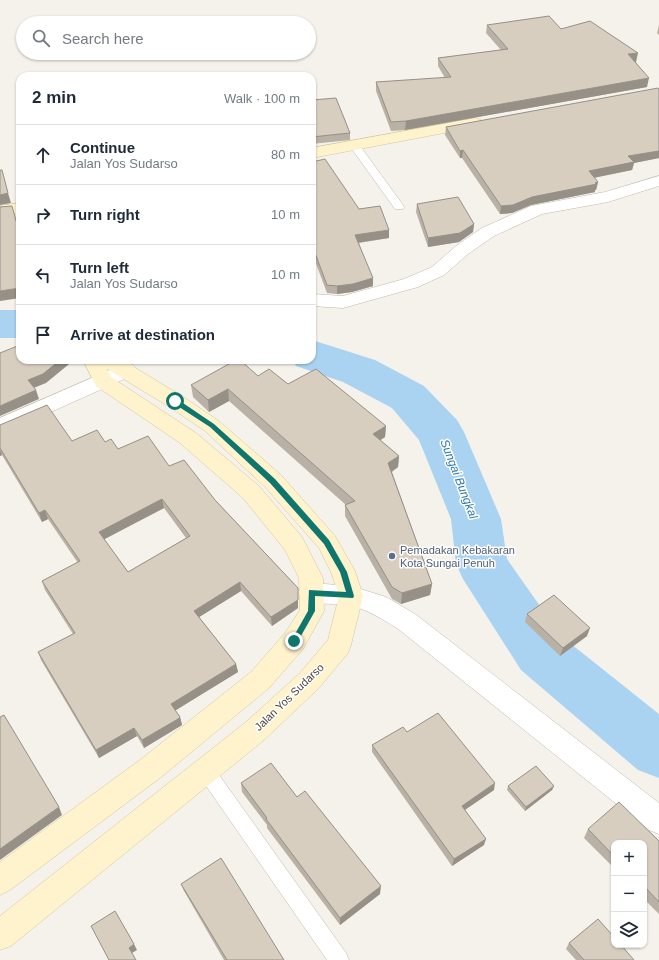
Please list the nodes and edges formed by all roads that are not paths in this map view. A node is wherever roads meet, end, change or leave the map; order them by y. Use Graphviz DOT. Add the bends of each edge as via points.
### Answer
graph roads {
  1 [pos="494,119"];
  2 [pos="354,145"];
  3 [pos="316,152"];
  4 [pos="659,181"];
  5 [pos="400,207"];
  6 [pos="16,209"];
  7 [pos="0,211"];
  8 [pos="316,300"];
  9 [pos="107,368"];
  10 [pos="0,427"];
  11 [pos="311,592"];
  12 [pos="351,596"];
  13 [pos="206,772"];
  14 [pos="659,820"];
  15 [pos="0,880"];
  16 [pos="0,935"];
  17 [pos="339,960"];
  1 -- 2 [label="main road"];
  2 -- 3 [label="main road"];
  2 -- 5 [label="lane"];
  4 -- 8 [label="street" via="608,197 537,210 488,232 438,271 411,283 344,302"];
  6 -- 7 [label="main road"];
  9 -- 10 [label="street"];
  9 -- 11 [label="main road" via="251,492 294,544 311,578"];
  9 -- 12 [label="main road" via="212,426 272,481 327,542 343,572"];
  11 -- 12 [label="street"];
  11 -- 15 [label="main road" via="312,611 294,641 260,680 150,769"];
  12 -- 13 [label="main road, Jalan Yos Sudarso" via="339,645 309,681"];
  12 -- 14 [label="street" via="377,604 406,621"];
  13 -- 16 [label="main road, Jalan Yos Sudarso"];
  13 -- 17 [label="lane"];
}
